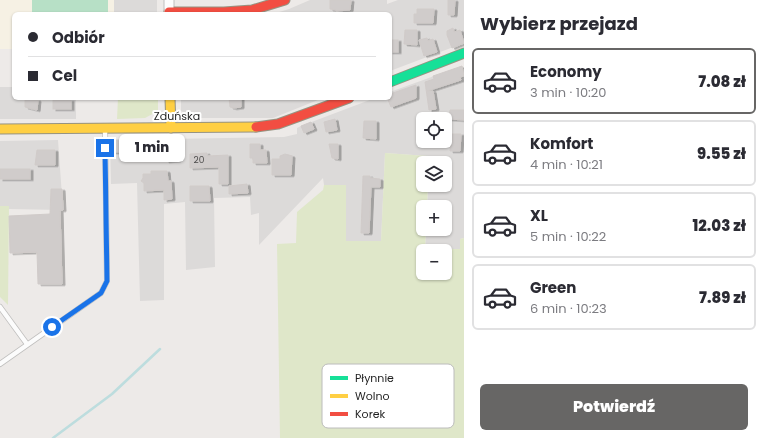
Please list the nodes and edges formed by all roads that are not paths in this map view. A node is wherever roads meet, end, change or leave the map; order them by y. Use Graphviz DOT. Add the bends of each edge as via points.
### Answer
graph roads {
  1 [pos="169,0"];
  2 [pos="285,0"];
  3 [pos="269,3"];
  4 [pos="169,12"];
  5 [pos="224,12"];
  6 [pos="464,53"];
  7 [pos="392,81"];
  8 [pos="170,100"];
  9 [pos="343,100"];
  10 [pos="105,128"];
  11 [pos="171,128"];
  12 [pos="0,129"];
  13 [pos="0,307"];
  14 [pos="27,344"];
  15 [pos="0,364"];
  1 -- 4 [label="street"];
  2 -- 3 [label="street"];
  3 -- 5 [label="street" via="252,10"];
  6 -- 7 [label="street"];
  8 -- 11 [label="street"];
  9 -- 11 [label="street, Zduńska" via="292,120 267,126"];
  10 -- 11 [label="street, Zduńska"];
  10 -- 12 [label="street, Zduńska"];
  10 -- 14 [label="lane" via="107,281 101,293"];
  13 -- 14 [label="lane"];
  14 -- 15 [label="lane"];
}
